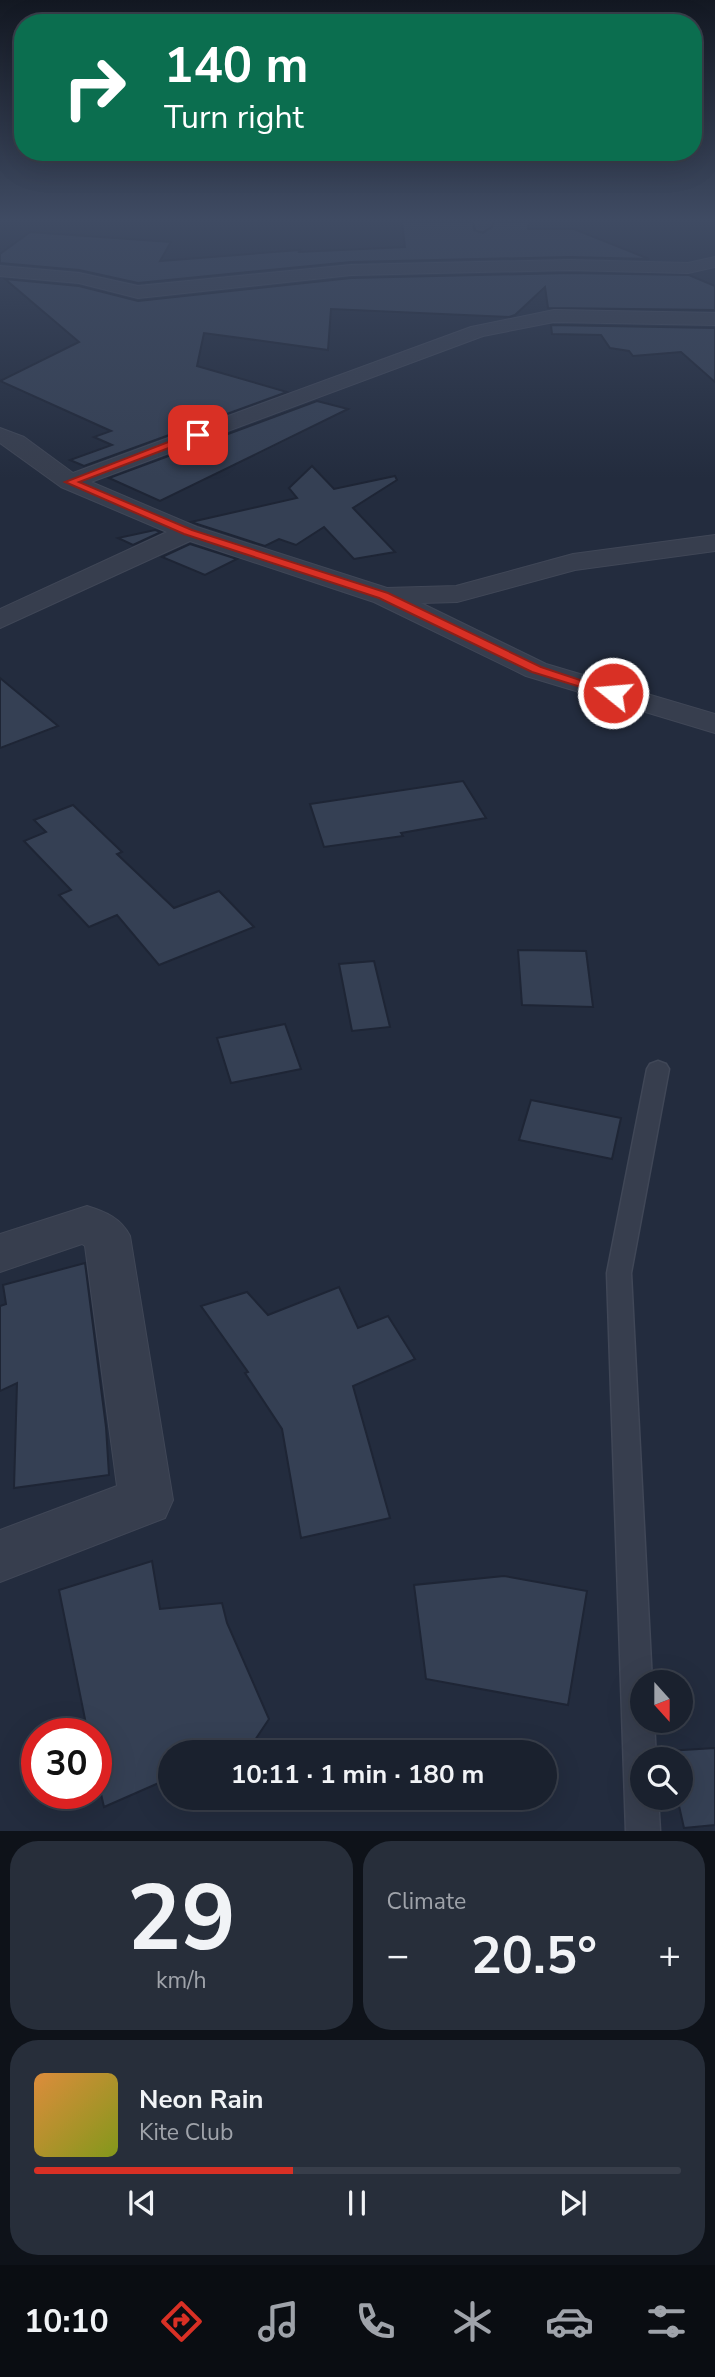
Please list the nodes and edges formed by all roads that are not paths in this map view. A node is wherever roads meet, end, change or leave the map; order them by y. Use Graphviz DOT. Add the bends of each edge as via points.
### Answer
graph roads {
  1 [pos="715,319"];
  2 [pos="0,435"];
  3 [pos="70,482"];
  4 [pos="188,532"];
  5 [pos="715,543"];
  6 [pos="384,596"];
  7 [pos="0,621"];
  8 [pos="715,724"];
  9 [pos="658,1069"];
  10 [pos="0,1253"];
  11 [pos="0,1556"];
  12 [pos="643,1831"];
  1 -- 3 [label="street" via="555,316 478,331"];
  2 -- 3 [label="street"];
  3 -- 4 [label="street"];
  4 -- 6 [label="street"];
  4 -- 7 [label="street"];
  5 -- 6 [label="street" via="573,562 457,594"];
  6 -- 8 [label="street" via="536,670"];
  9 -- 12 [label="lane" via="620,1273"];
  10 -- 11 [label="street" via="87,1224 107,1236 146,1500"];
}
